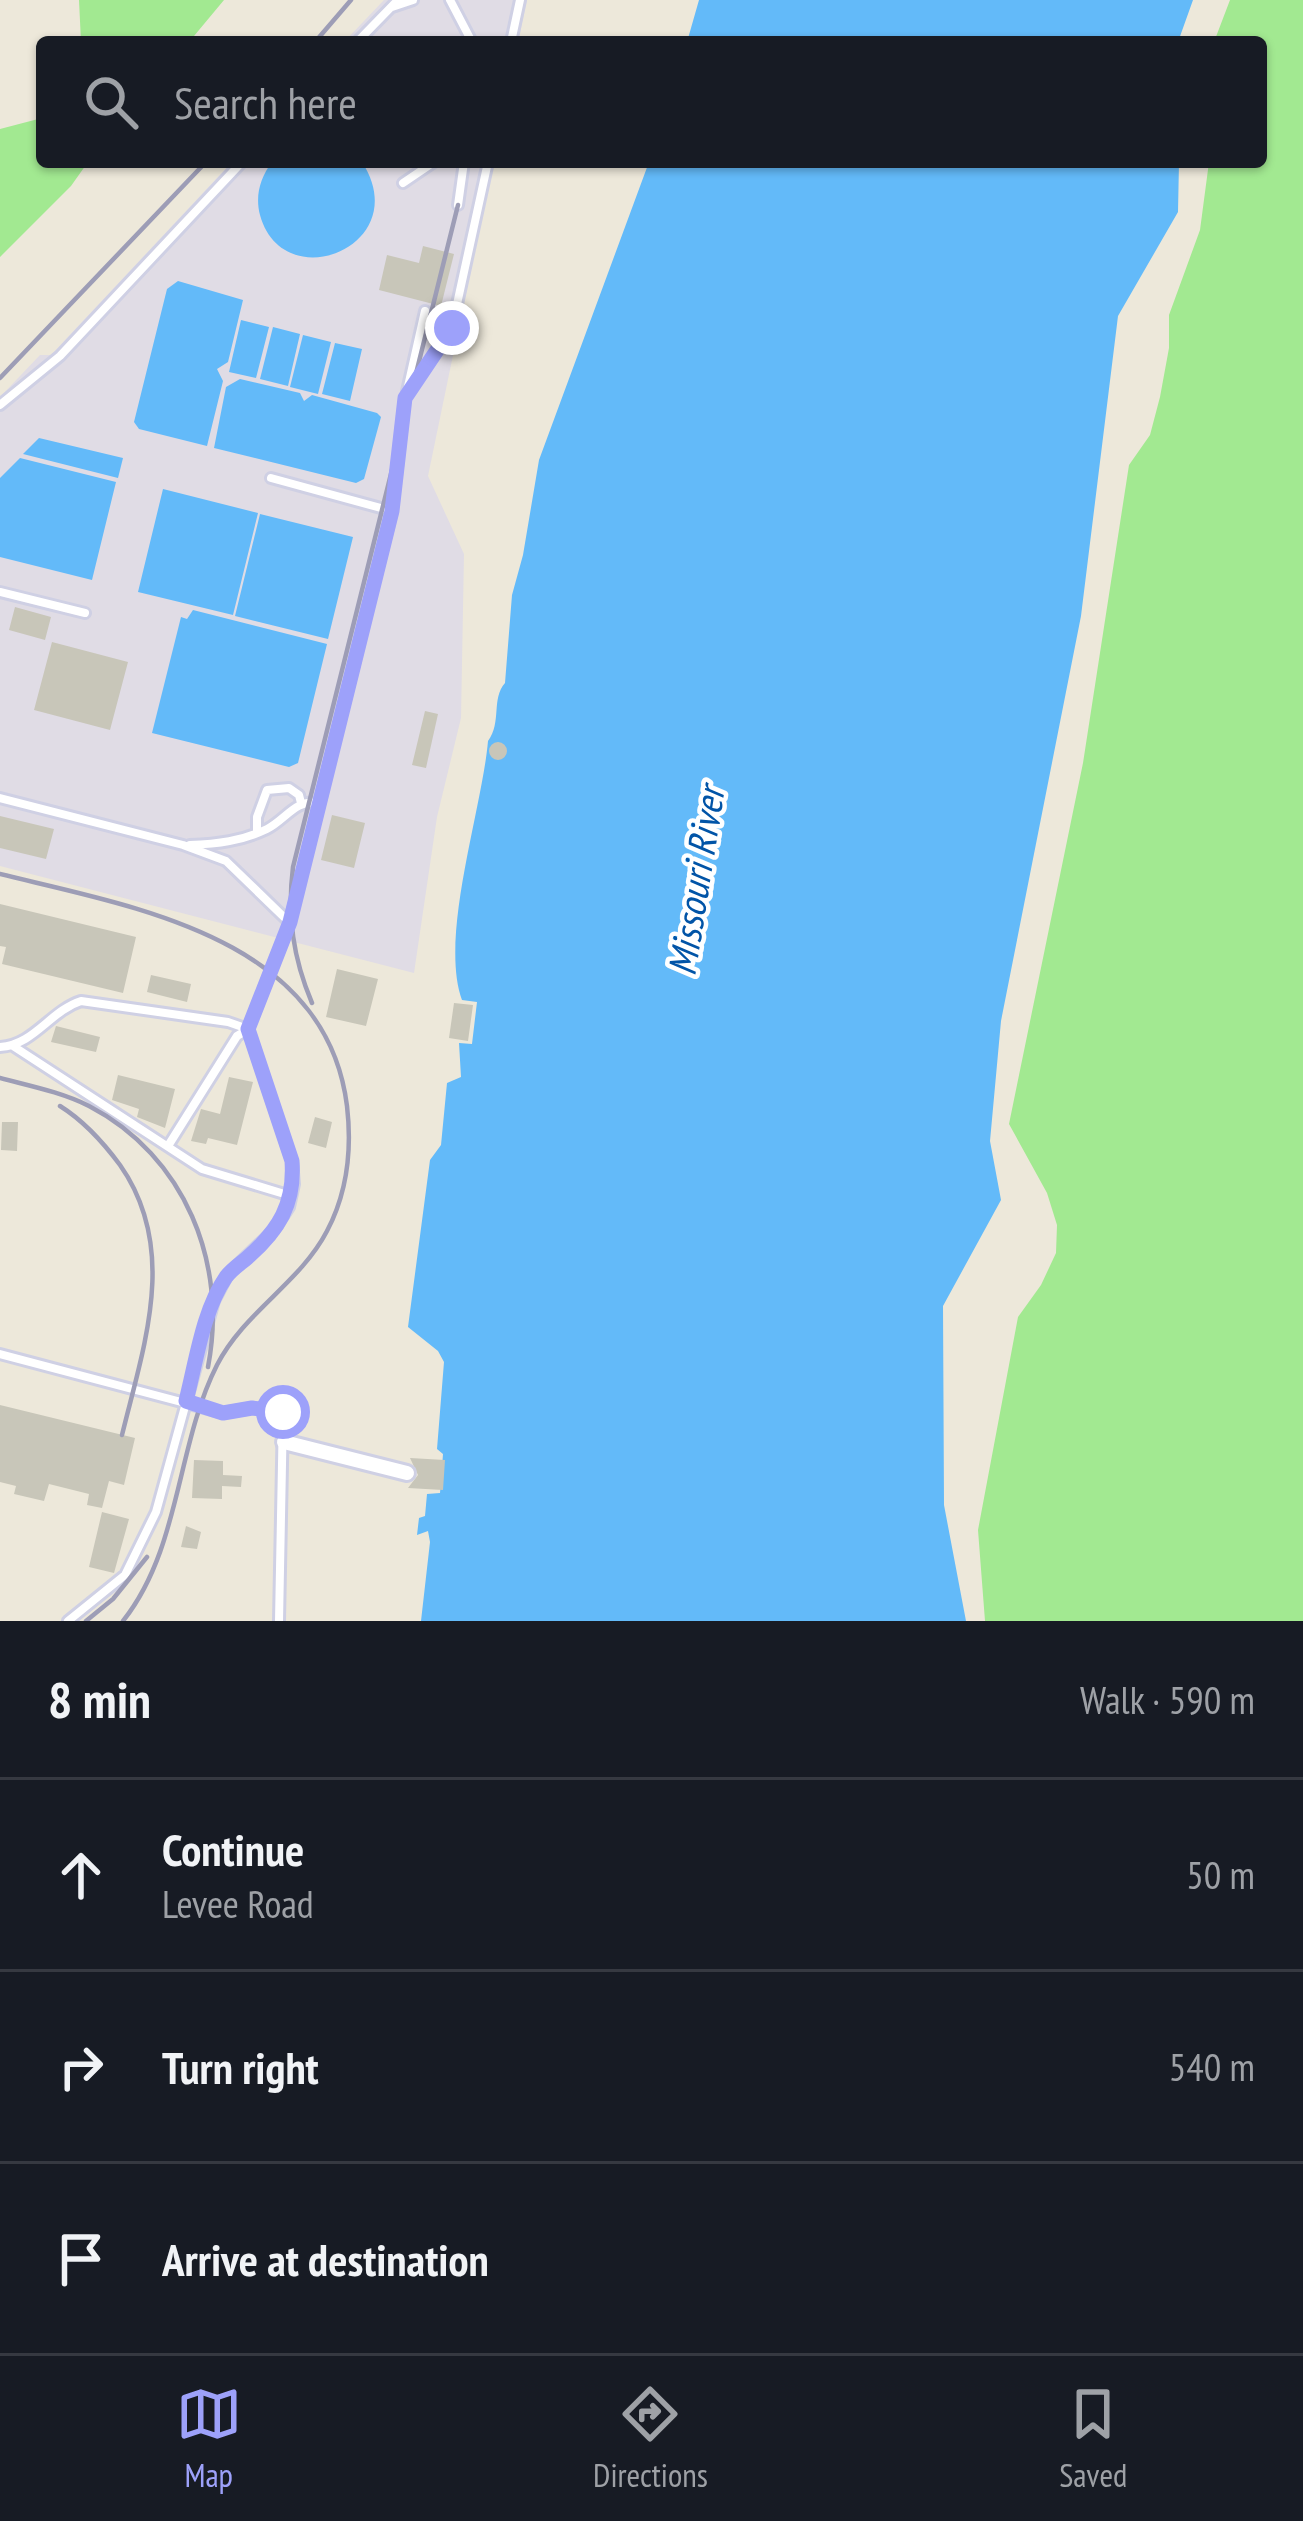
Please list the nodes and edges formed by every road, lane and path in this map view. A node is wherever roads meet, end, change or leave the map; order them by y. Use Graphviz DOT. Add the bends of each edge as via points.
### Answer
graph roads {
  1 [pos="413,0"];
  2 [pos="450,0"];
  3 [pos="520,0"];
  4 [pos="394,3"];
  5 [pos="363,36"];
  6 [pos="469,36"];
  7 [pos="513,36"];
  8 [pos="236,168"];
  9 [pos="425,168"];
  10 [pos="463,168"];
  11 [pos="487,168"];
  12 [pos="403,183"];
  13 [pos="458,205"];
  14 [pos="425,311"];
  15 [pos="405,398"];
  16 [pos="0,405"];
  17 [pos="271,478"];
  18 [pos="392,511"];
  19 [pos="0,592"];
  20 [pos="85,613"];
  21 [pos="0,798"];
  22 [pos="301,803"];
  23 [pos="317,803"];
  24 [pos="257,832"];
  25 [pos="183,845"];
  26 [pos="290,922"];
  27 [pos="248,1029"];
  28 [pos="14,1046"];
  29 [pos="0,1047"];
  30 [pos="168,1146"];
  31 [pos="291,1196"];
  32 [pos="0,1354"];
  33 [pos="186,1401"];
  34 [pos="284,1442"];
  35 [pos="407,1473"];
  36 [pos="68,1621"];
  37 [pos="279,1621"];
  1 -- 4 [label="lane"];
  2 -- 6 [label="lane"];
  3 -- 7 [label="lane"];
  4 -- 5 [label="lane"];
  8 -- 16 [label="lane" via="60,356"];
  9 -- 12 [label="lane"];
  10 -- 13 [label="lane"];
  11 -- 15 [label="lane" via="452,328"];
  14 -- 15 [label="lane"];
  15 -- 18 [label="lane"];
  17 -- 18 [label="lane"];
  18 -- 23 [label="lane"];
  19 -- 20 [label="lane"];
  21 -- 25 [label="lane"];
  22 -- 23 [label="lane"];
  22 -- 24 [label="lane"];
  22 -- 24 [label="lane" via="295,791 267,790"];
  23 -- 26 [label="lane"];
  24 -- 25 [label="lane"];
  25 -- 26 [label="lane" via="226,861"];
  26 -- 27 [label="lane"];
  27 -- 28 [label="lane" via="81,1001"];
  27 -- 30 [label="lane"];
  27 -- 31 [label="lane" via="292,1161"];
  28 -- 29 [label="lane"];
  28 -- 30 [label="lane"];
  30 -- 31 [label="lane" via="202,1168"];
  31 -- 33 [label="lane" via="274,1230 228,1274 214,1301"];
  32 -- 33 [label="lane"];
  33 -- 34 [label="lane" via="223,1413 283,1412"];
  33 -- 36 [label="lane" via="156,1512 124,1575"];
  34 -- 35 [label="street"];
  34 -- 37 [label="lane"];
}
